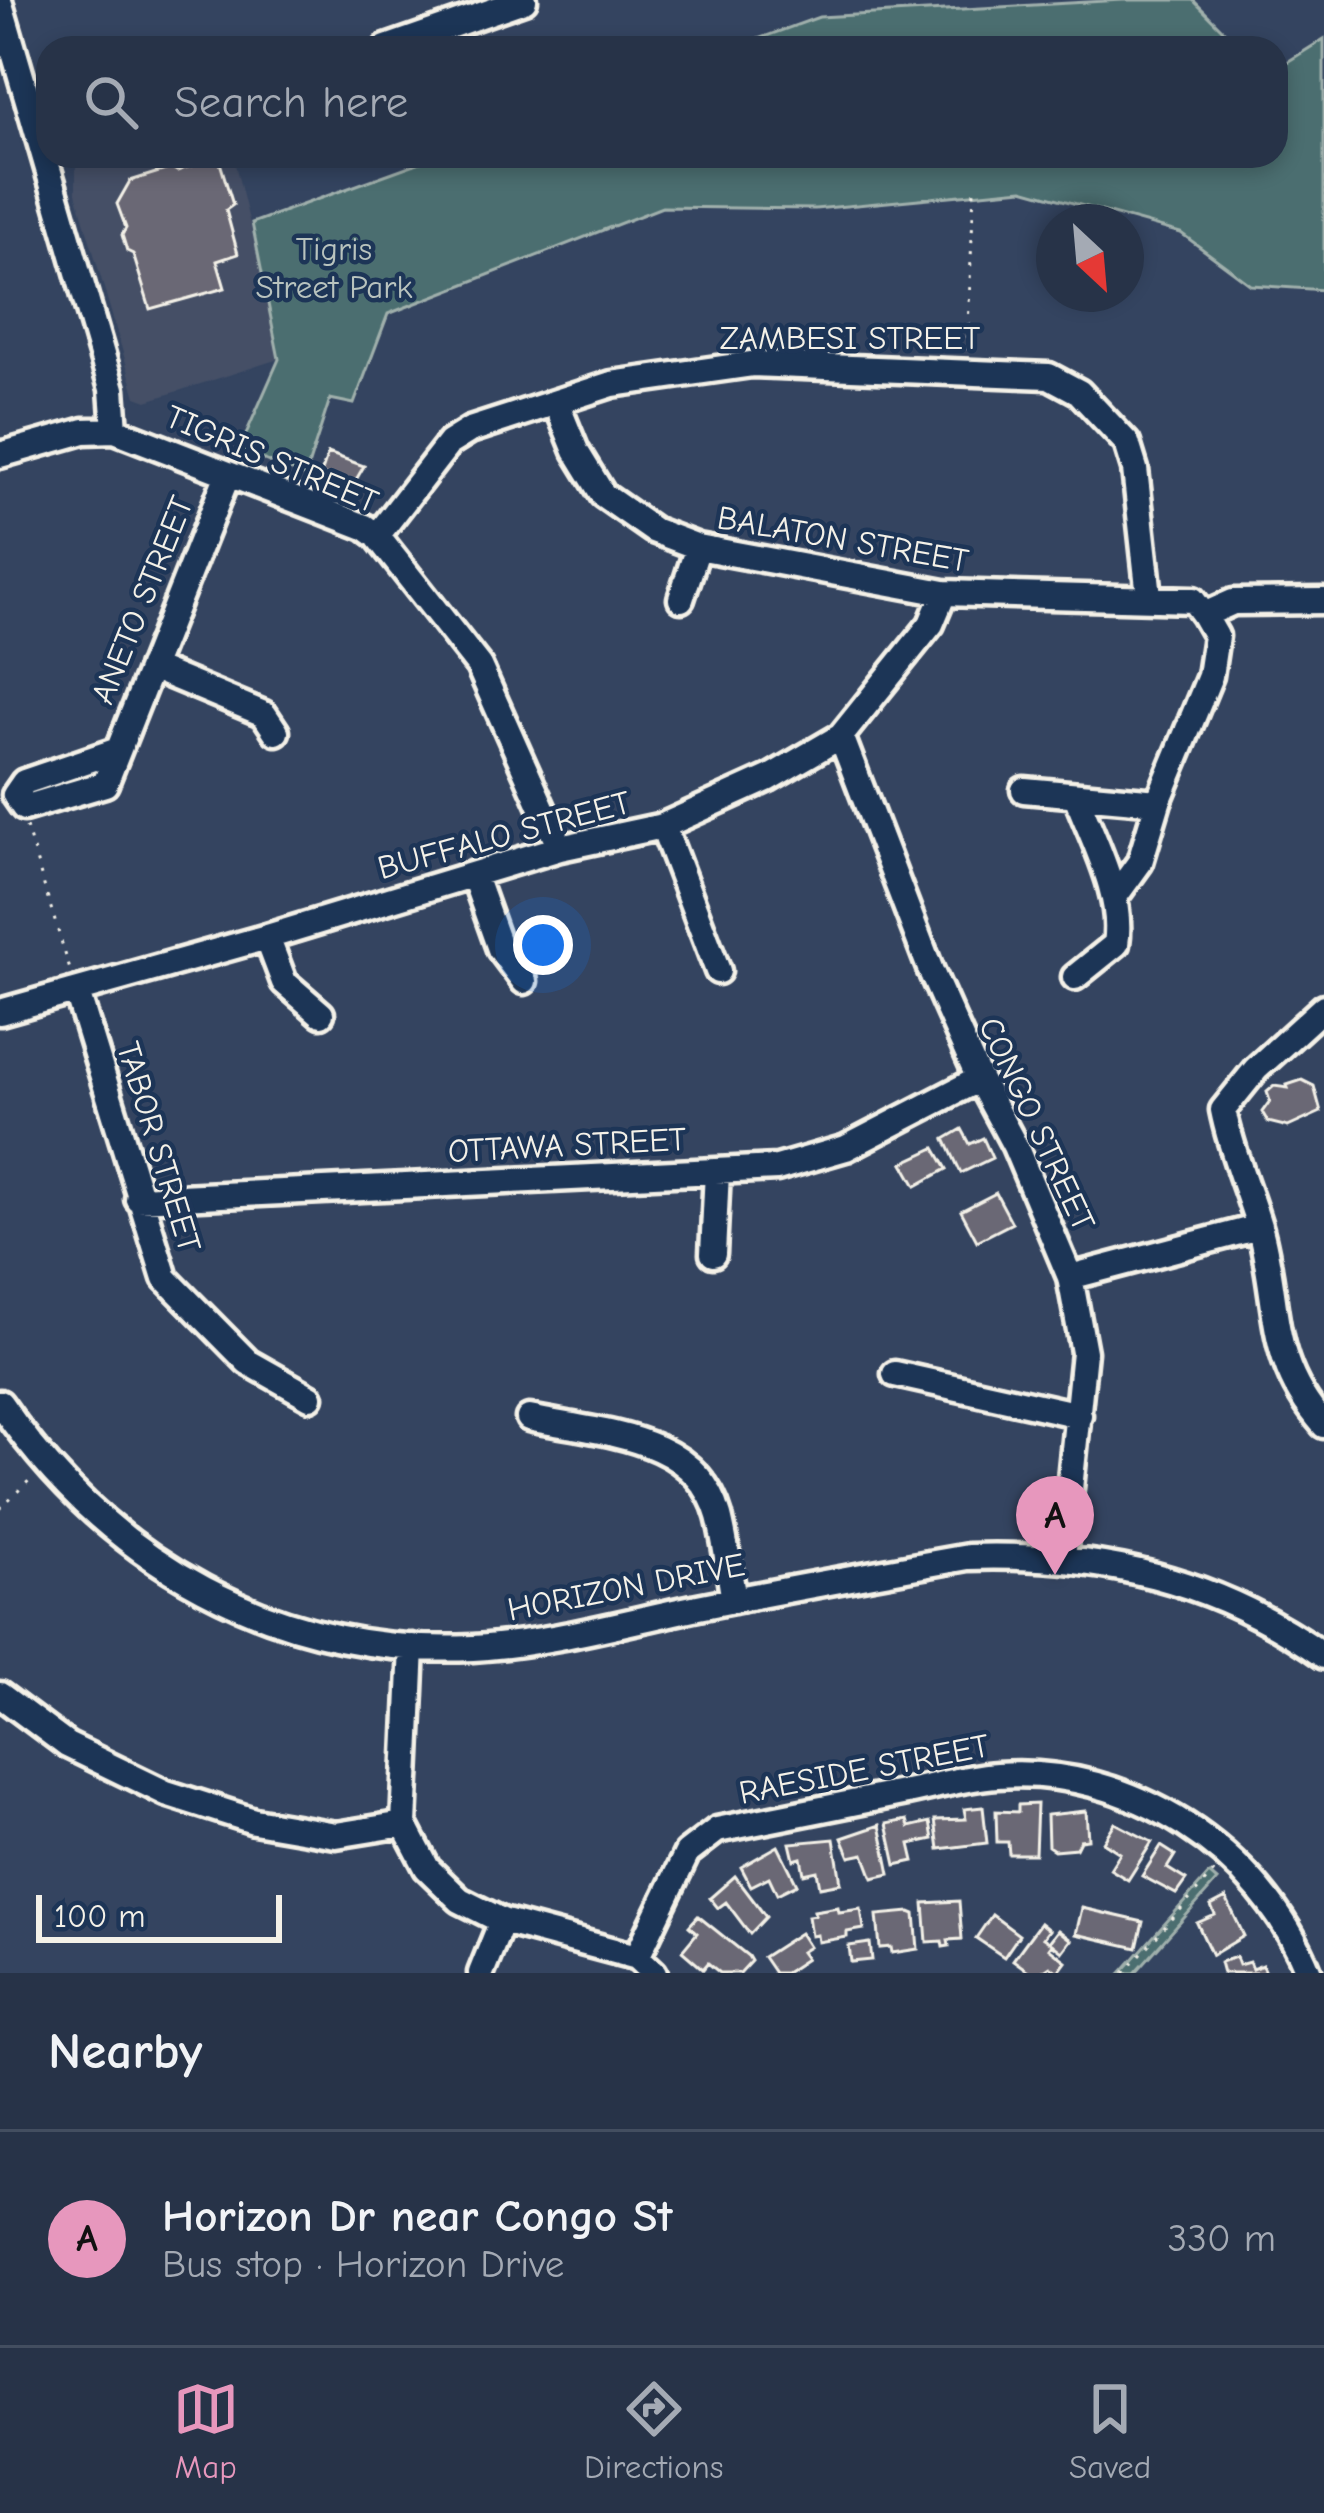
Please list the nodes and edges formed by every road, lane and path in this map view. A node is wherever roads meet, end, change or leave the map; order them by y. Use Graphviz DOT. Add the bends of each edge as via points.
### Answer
graph roads {
  1 [pos="524,0"];
  2 [pos="0,4"];
  3 [pos="420,36"];
  4 [pos="36,120"];
  5 [pos="50,168"];
  6 [pos="974,191"];
  7 [pos="966,369"];
  8 [pos="556,402"];
  9 [pos="115,430"];
  10 [pos="0,454"];
  11 [pos="228,474"];
  12 [pos="376,536"];
  13 [pos="698,547"];
  14 [pos="944,593"];
  15 [pos="1148,596"];
  16 [pos="681,598"];
  17 [pos="1324,601"];
  18 [pos="1204,615"];
  19 [pos="151,667"];
  20 [pos="276,732"];
  21 [pos="841,736"];
  22 [pos="1024,790"];
  23 [pos="1076,795"];
  24 [pos="1158,802"];
  25 [pos="24,808"];
  26 [pos="663,826"];
  27 [pos="560,848"];
  28 [pos="474,876"];
  29 [pos="1114,898"];
  30 [pos="267,937"];
  31 [pos="718,971"];
  32 [pos="1075,977"];
  33 [pos="524,981"];
  34 [pos="76,992"];
  35 [pos="1324,1007"];
  36 [pos="0,1012"];
  37 [pos="321,1014"];
  38 [pos="979,1079"];
  39 [pos="717,1171"];
  40 [pos="138,1199"];
  41 [pos="1259,1227"];
  42 [pos="713,1254"];
  43 [pos="1070,1277"];
  44 [pos="895,1374"];
  45 [pos="310,1397"];
  46 [pos="0,1403"];
  47 [pos="1079,1415"];
  48 [pos="530,1418"];
  49 [pos="1324,1425"];
  50 [pos="46,1465"];
  51 [pos="0,1508"];
  52 [pos="1063,1557"];
  53 [pos="734,1600"];
  54 [pos="412,1647"];
  55 [pos="1324,1656"];
  56 [pos="0,1695"];
  57 [pos="404,1824"];
  58 [pos="1229,1856"];
  59 [pos="502,1921"];
  60 [pos="645,1965"];
  61 [pos="481,1973"];
  62 [pos="1124,1973"];
  63 [pos="1309,1973"];
  1 -- 3 [label="street"];
  2 -- 4 [label="street"];
  5 -- 9 [label="street" via="112,389"];
  6 -- 7 [label="path"];
  7 -- 8 [label="street, ZAMBESI STREET" via="752,364 612,384"];
  7 -- 15 [label="street, ZAMBESI STREET" via="1060,379 1127,442"];
  8 -- 12 [label="street, ZAMBESI STREET" via="449,443"];
  8 -- 13 [label="street, BALATON STREET" via="603,495 653,530"];
  9 -- 10 [label="street, TIGRIS STREET"];
  9 -- 11 [label="street, TIGRIS STREET"];
  11 -- 12 [label="street, TIGRIS STREET"];
  11 -- 19 [label="street, ANETO STREET"];
  12 -- 27 [label="street, TIGRIS STREET" via="479,666"];
  13 -- 14 [label="street, BALATON STREET"];
  13 -- 16 [label="street"];
  14 -- 15 [label="street, BALATON STREET"];
  14 -- 21 [label="street, BUFFALO STREET" via="931,624"];
  15 -- 18 [label="street, BALATON STREET" via="1192,600"];
  17 -- 18 [label="street" via="1233,602"];
  18 -- 24 [label="street" via="1216,636 1210,676"];
  19 -- 20 [label="street" via="264,714"];
  19 -- 25 [label="street, ANETO STREET" via="118,750 24,782 15,795"];
  21 -- 26 [label="street, BUFFALO STREET"];
  21 -- 38 [label="street, CONGO STREET"];
  22 -- 23 [label="street"];
  23 -- 24 [label="street"];
  23 -- 29 [label="street"];
  24 -- 29 [label="street" via="1140,862"];
  25 -- 34 [label="path"];
  26 -- 27 [label="street, BUFFALO STREET"];
  26 -- 31 [label="street"];
  27 -- 28 [label="street, BUFFALO STREET"];
  28 -- 30 [label="street, BUFFALO STREET"];
  28 -- 33 [label="street" via="500,950"];
  29 -- 32 [label="street" via="1116,944"];
  30 -- 34 [label="street, BUFFALO STREET"];
  30 -- 37 [label="street" via="284,982"];
  34 -- 36 [label="street, BUFFALO STREET"];
  34 -- 40 [label="street, TABOR STREET"];
  35 -- 41 [label="street" via="1223,1110"];
  38 -- 39 [label="street, OTTAWA STREET" via="846,1148 777,1168"];
  38 -- 43 [label="street, CONGO STREET"];
  39 -- 40 [label="street, OTTAWA STREET"];
  39 -- 42 [label="street"];
  40 -- 45 [label="street, TABOR STREET" via="165,1278 248,1362"];
  41 -- 43 [label="street"];
  41 -- 49 [label="street" via="1279,1347 1302,1400"];
  43 -- 47 [label="street, CONGO STREET" via="1084,1352"];
  44 -- 47 [label="street"];
  46 -- 50 [label="street, HORIZON DRIVE"];
  47 -- 52 [label="street, CONGO STREET"];
  48 -- 53 [label="street" via="674,1453 695,1472 718,1515"];
  50 -- 51 [label="path"];
  50 -- 54 [label="street, HORIZON DRIVE" via="110,1528 202,1588 259,1616"];
  52 -- 53 [label="street, HORIZON DRIVE" via="968,1557"];
  52 -- 55 [label="street, HORIZON DRIVE" via="1198,1588"];
  53 -- 54 [label="street, HORIZON DRIVE" via="532,1640"];
  54 -- 57 [label="street"];
  56 -- 57 [label="street" via="67,1744 232,1814 336,1835"];
  57 -- 59 [label="street, RAESIDE STREET" via="443,1884"];
  58 -- 60 [label="street, RAESIDE STREET" via="1116,1790 1056,1776 995,1774 717,1830 687,1853"];
  58 -- 62 [label="path"];
  58 -- 63 [label="street, RAESIDE STREET" via="1286,1923"];
  59 -- 60 [label="street, RAESIDE STREET"];
  59 -- 61 [label="street"];
}
